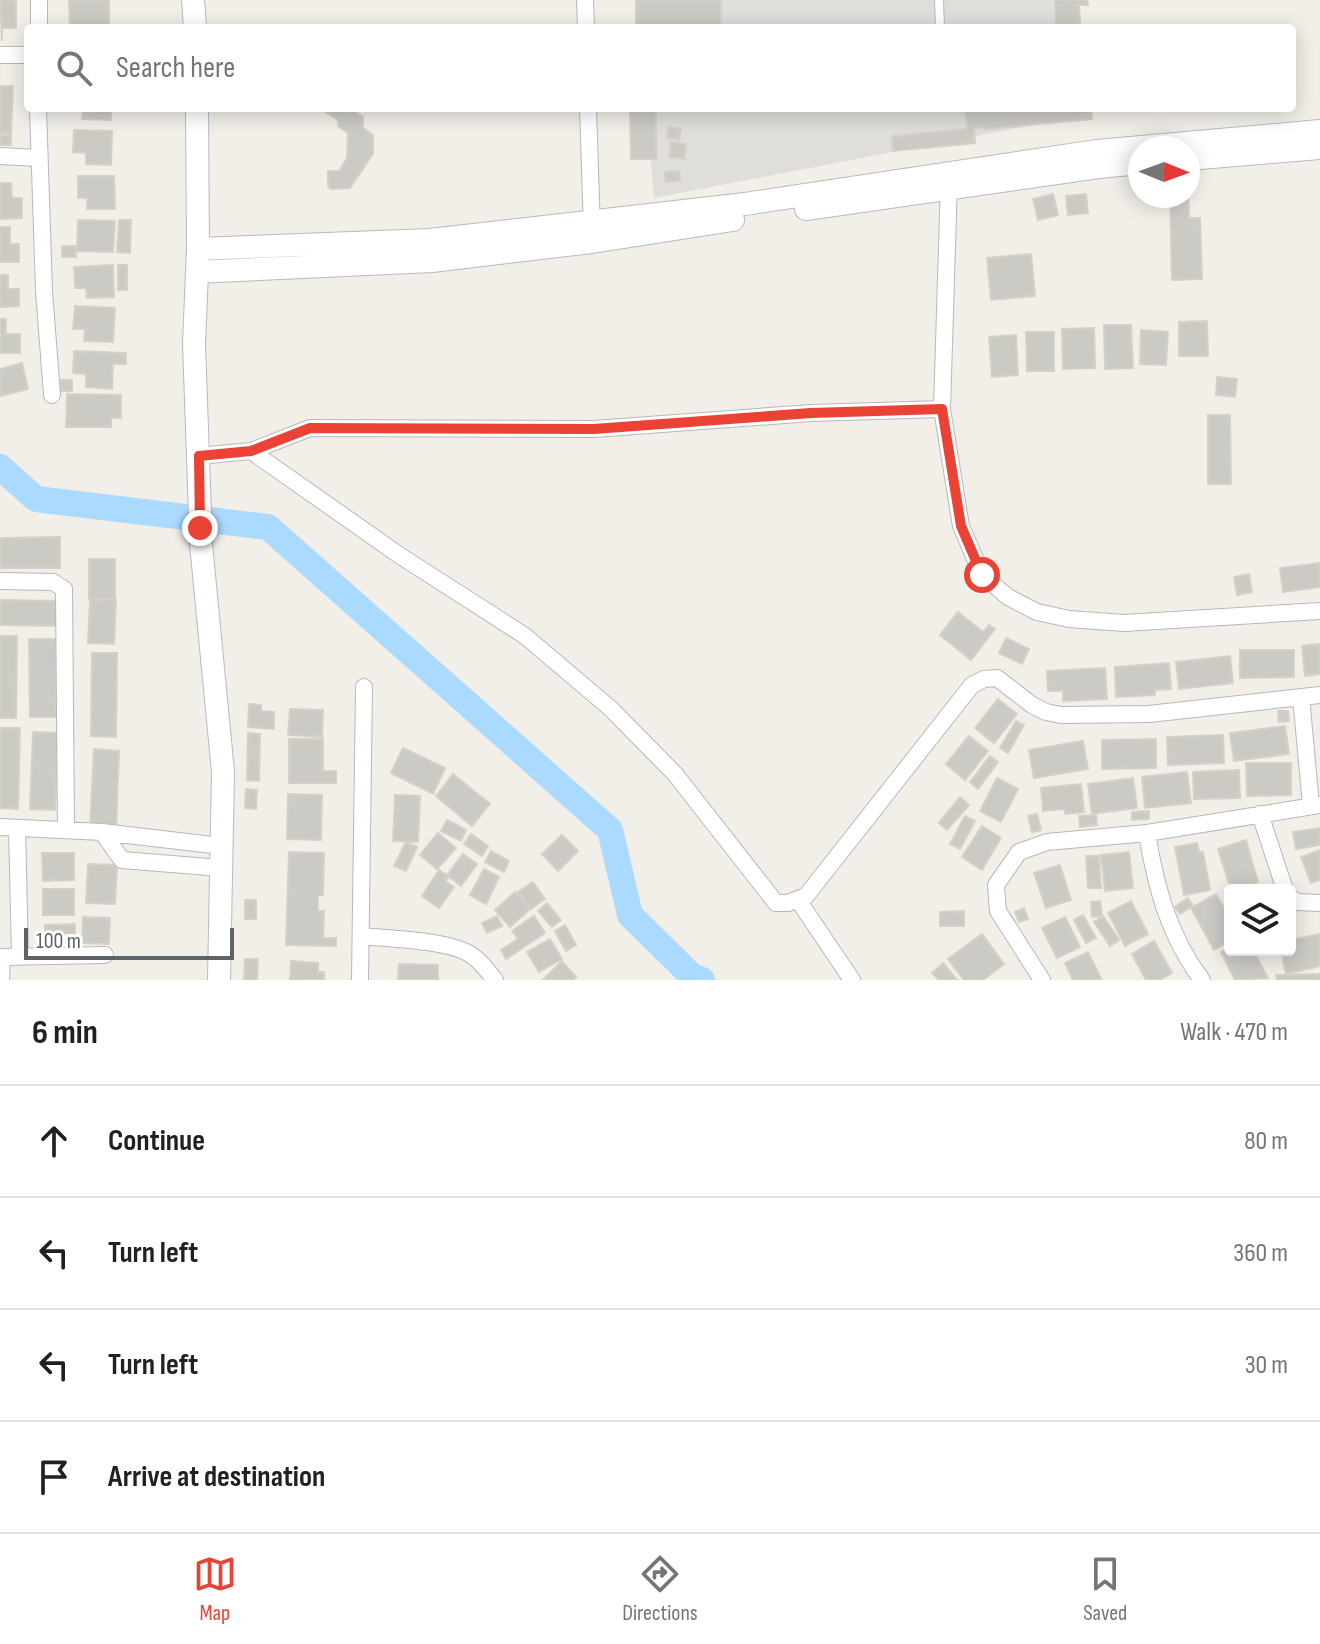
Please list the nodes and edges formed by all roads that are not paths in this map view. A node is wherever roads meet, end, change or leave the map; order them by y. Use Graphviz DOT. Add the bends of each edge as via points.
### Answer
graph roads {
  1 [pos="39,0"];
  2 [pos="193,0"];
  3 [pos="585,0"];
  4 [pos="939,0"];
  5 [pos="39,24"];
  6 [pos="195,24"];
  7 [pos="586,24"];
  8 [pos="940,24"];
  9 [pos="0,55"];
  10 [pos="24,55"];
  11 [pos="38,112"];
  12 [pos="197,112"];
  13 [pos="588,112"];
  14 [pos="1320,131"];
  15 [pos="1320,148"];
  16 [pos="0,156"];
  17 [pos="38,158"];
  18 [pos="1200,158"];
  19 [pos="1128,164"];
  20 [pos="949,181"];
  21 [pos="592,232"];
  22 [pos="198,249"];
  23 [pos="197,272"];
  24 [pos="52,395"];
  25 [pos="942,409"];
  26 [pos="251,451"];
  27 [pos="199,456"];
  28 [pos="0,581"];
  29 [pos="1320,611"];
  30 [pos="364,687"];
  31 [pos="1320,695"];
  32 [pos="1301,697"];
  33 [pos="1316,805"];
  34 [pos="1260,814"];
  35 [pos="8,828"];
  36 [pos="66,830"];
  37 [pos="102,832"];
  38 [pos="1147,833"];
  39 [pos="221,846"];
  40 [pos="221,868"];
  41 [pos="1283,884"];
  42 [pos="798,900"];
  43 [pos="1296,901"];
  44 [pos="1320,903"];
  45 [pos="361,936"];
  46 [pos="105,955"];
  47 [pos="20,956"];
  48 [pos="1,980"];
  49 [pos="219,980"];
  50 [pos="360,980"];
  51 [pos="495,980"];
  52 [pos="852,980"];
  53 [pos="1042,980"];
  54 [pos="1202,980"];
  1 -- 5 [label="street"];
  2 -- 6 [label="street"];
  3 -- 7 [label="street"];
  4 -- 8 [label="lane"];
  9 -- 10 [label="street"];
  11 -- 17 [label="street"];
  12 -- 22 [label="street"];
  13 -- 21 [label="street"];
  14 -- 20 [label="street" via="1097,151"];
  15 -- 18 [label="street"];
  16 -- 17 [label="street"];
  17 -- 24 [label="street"];
  19 -- 20 [label="street"];
  20 -- 21 [label="street" via="745,204"];
  20 -- 25 [label="street"];
  21 -- 22 [label="street"];
  21 -- 23 [label="street" via="432,261"];
  22 -- 23 [label="street"];
  23 -- 27 [label="street"];
  25 -- 26 [label="street" via="594,429 310,428"];
  25 -- 29 [label="street" via="970,551 982,575 1018,602 1069,619 1124,623"];
  26 -- 27 [label="street"];
  26 -- 42 [label="street" via="525,636 610,708 675,774 776,903"];
  27 -- 39 [label="street" via="200,528 223,772"];
  28 -- 36 [label="street" via="53,582 64,589"];
  30 -- 45 [label="street"];
  31 -- 32 [label="street"];
  32 -- 33 [label="street"];
  32 -- 42 [label="street" via="1149,714 1061,715 1032,705 997,678 984,679 972,685"];
  33 -- 34 [label="street"];
  34 -- 38 [label="street"];
  34 -- 41 [label="street"];
  35 -- 36 [label="street"];
  35 -- 47 [label="street"];
  36 -- 37 [label="street"];
  37 -- 39 [label="street"];
  37 -- 40 [label="street" via="122,860"];
  38 -- 53 [label="street" via="1047,842 1019,852 996,885 998,911"];
  38 -- 54 [label="street" via="1165,914"];
  39 -- 40 [label="street"];
  40 -- 49 [label="street"];
  42 -- 52 [label="street"];
  43 -- 44 [label="street"];
  45 -- 50 [label="street"];
  45 -- 51 [label="street" via="449,946 468,953"];
  46 -- 47 [label="street"];
  47 -- 48 [label="street" via="2,957"];
}
